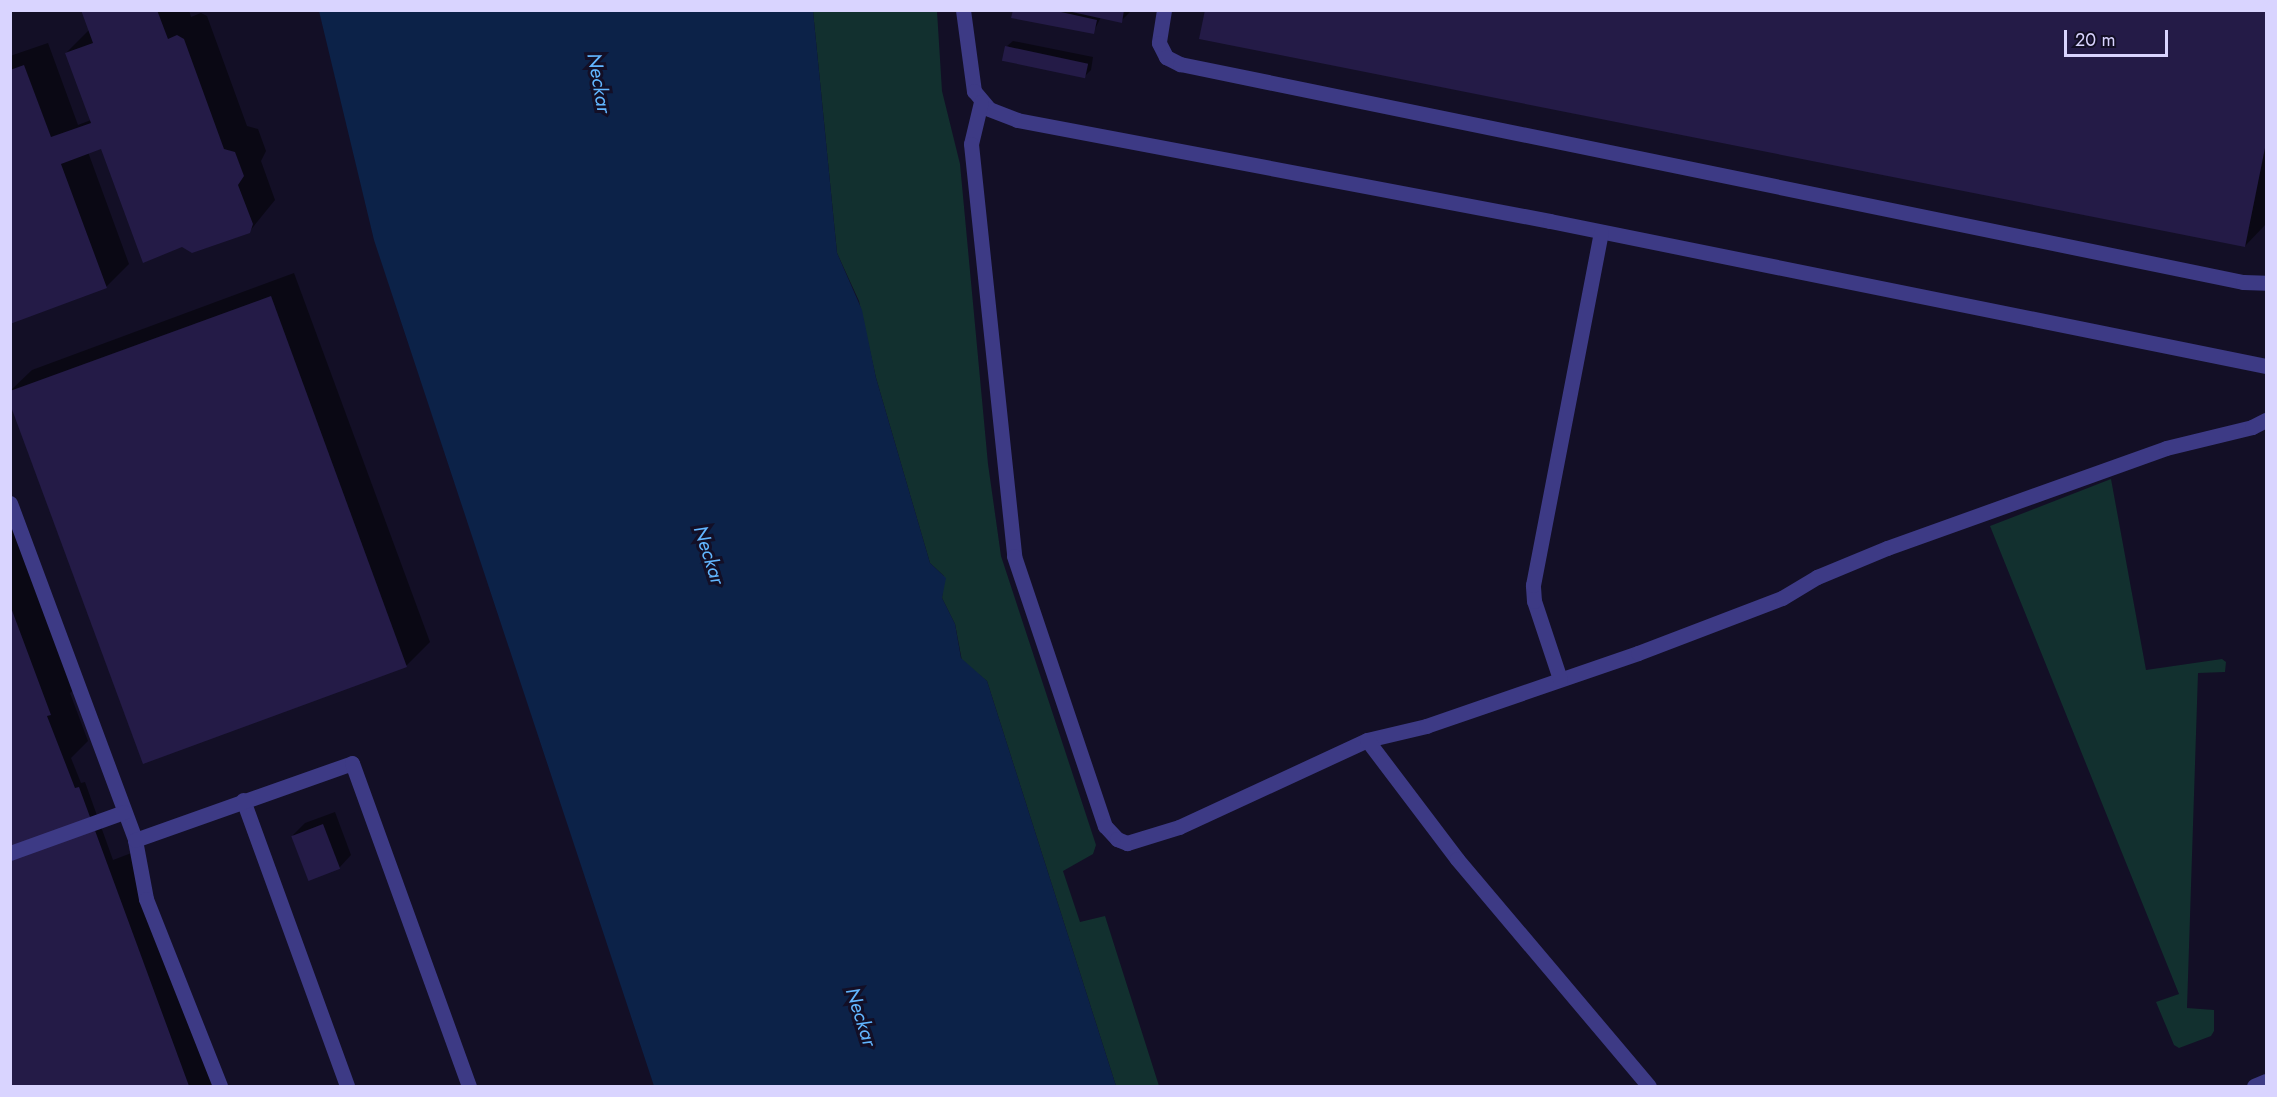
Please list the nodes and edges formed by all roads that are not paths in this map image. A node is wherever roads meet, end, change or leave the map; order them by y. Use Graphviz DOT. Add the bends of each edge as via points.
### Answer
graph roads {
  1 [pos="963,10"];
  2 [pos="1164,10"];
  3 [pos="981,102"];
  4 [pos="1601,232"];
  5 [pos="2266,283"];
  6 [pos="2266,366"];
  7 [pos="2266,420"];
  8 [pos="10,503"];
  9 [pos="1560,679"];
  10 [pos="1367,740"];
  11 [pos="243,800"];
  12 [pos="124,812"];
  13 [pos="135,840"];
  14 [pos="10,853"];
  15 [pos="2266,1081"];
  16 [pos="220,1086"];
  17 [pos="347,1086"];
  18 [pos="469,1086"];
  19 [pos="1649,1086"];
  20 [pos="2254,1086"];
  1 -- 3 [label="street" via="970,84"];
  2 -- 5 [label="street" via="1161,49 1166,57 1180,64 2244,282"];
  3 -- 4 [label="street" via="996,113 1017,120"];
  3 -- 10 [label="street" via="971,144 1012,547 1105,826 1117,839 1137,843 1254,794"];
  4 -- 6 [label="street"];
  4 -- 9 [label="street" via="1533,585 1534,601"];
  7 -- 9 [label="street" via="2166,448 1897,545 1816,576 1782,598 1736,617"];
  8 -- 12 [label="street"];
  9 -- 10 [label="street" via="1426,726"];
  10 -- 19 [label="street" via="1457,859"];
  11 -- 13 [label="street"];
  11 -- 17 [label="street"];
  11 -- 18 [label="street" via="352,763"];
  12 -- 13 [label="street"];
  12 -- 14 [label="street"];
  13 -- 16 [label="street" via="146,899"];
  15 -- 20 [label="street"];
}
